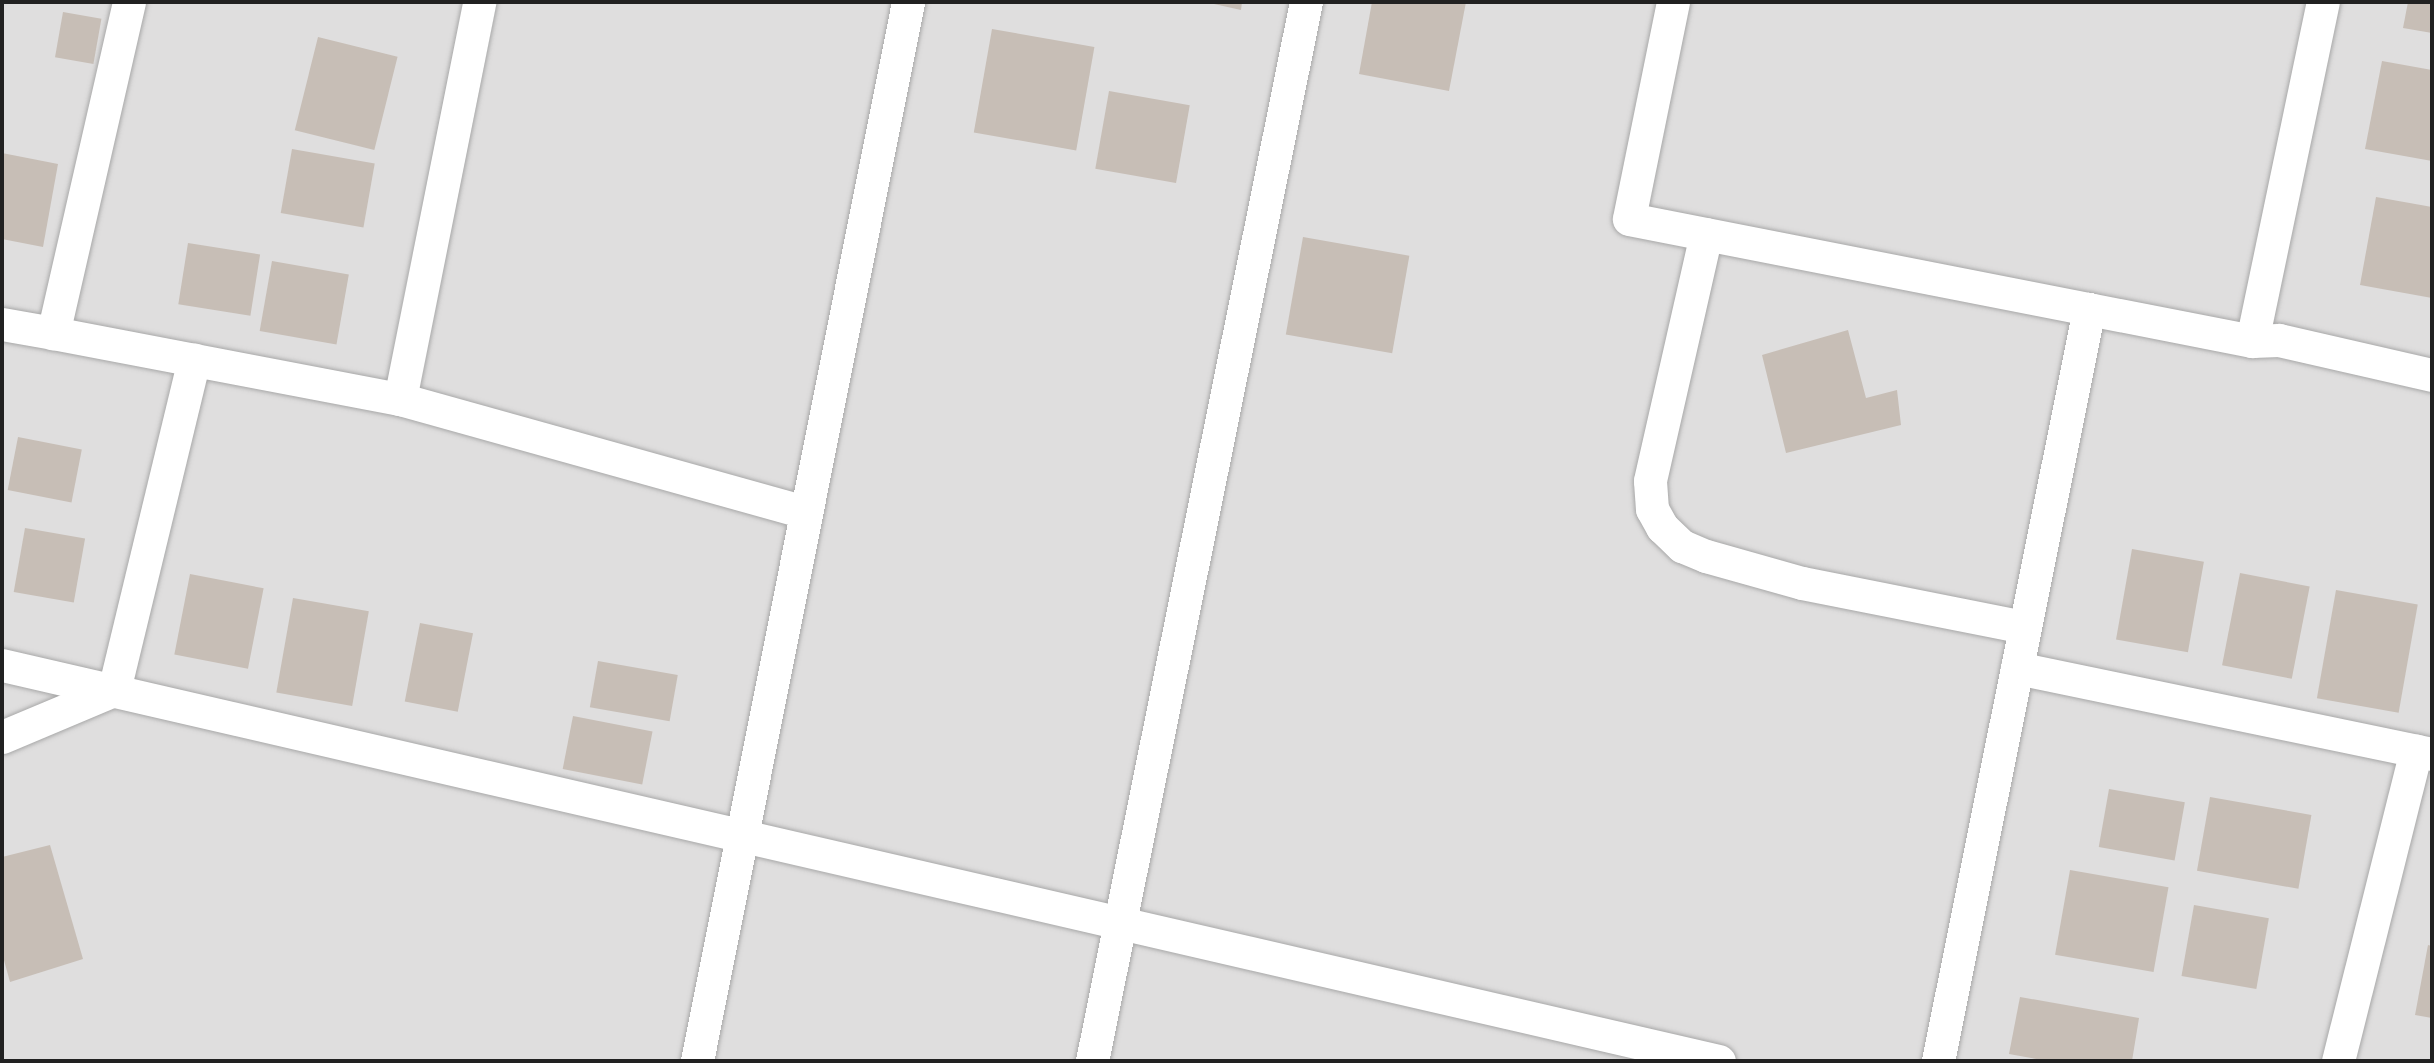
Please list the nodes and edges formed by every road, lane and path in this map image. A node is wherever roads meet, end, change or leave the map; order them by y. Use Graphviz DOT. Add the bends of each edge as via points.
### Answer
graph roads {
  1 [pos="129,2"];
  2 [pos="479,2"];
  3 [pos="908,2"];
  4 [pos="1306,2"];
  5 [pos="1673,2"];
  6 [pos="2323,2"];
  7 [pos="1706,234"];
  8 [pos="2089,309"];
  9 [pos="2,324"];
  10 [pos="53,333"];
  11 [pos="2252,341"];
  12 [pos="194,360"];
  13 [pos="2432,375"];
  14 [pos="400,399"];
  15 [pos="806,512"];
  16 [pos="2025,626"];
  17 [pos="2,665"];
  18 [pos="2017,668"];
  19 [pos="114,690"];
  20 [pos="2,737"];
  21 [pos="2424,753"];
  22 [pos="742,836"];
  23 [pos="1120,923"];
  24 [pos="696,1061"];
  25 [pos="1093,1061"];
  26 [pos="1720,1061"];
  27 [pos="1938,1061"];
  28 [pos="2338,1061"];
  1 -- 10 [label="street"];
  2 -- 14 [label="street"];
  3 -- 15 [label="street"];
  4 -- 23 [label="street"];
  5 -- 7 [label="street" via="1629,219"];
  6 -- 11 [label="street"];
  7 -- 8 [label="street"];
  7 -- 16 [label="street" via="1650,481 1652,509 1662,527 1682,546 1706,556 1801,583"];
  8 -- 11 [label="street"];
  8 -- 16 [label="street"];
  9 -- 10 [label="street"];
  10 -- 12 [label="street"];
  11 -- 13 [label="street" via="2279,340"];
  12 -- 14 [label="street"];
  12 -- 19 [label="street"];
  14 -- 15 [label="street"];
  15 -- 22 [label="street"];
  16 -- 18 [label="street"];
  17 -- 19 [label="street"];
  18 -- 21 [label="street"];
  18 -- 27 [label="street"];
  19 -- 20 [label="street"];
  19 -- 22 [label="street"];
  21 -- 28 [label="street"];
  22 -- 23 [label="street"];
  22 -- 24 [label="street"];
  23 -- 25 [label="street"];
  23 -- 26 [label="street"];
}
